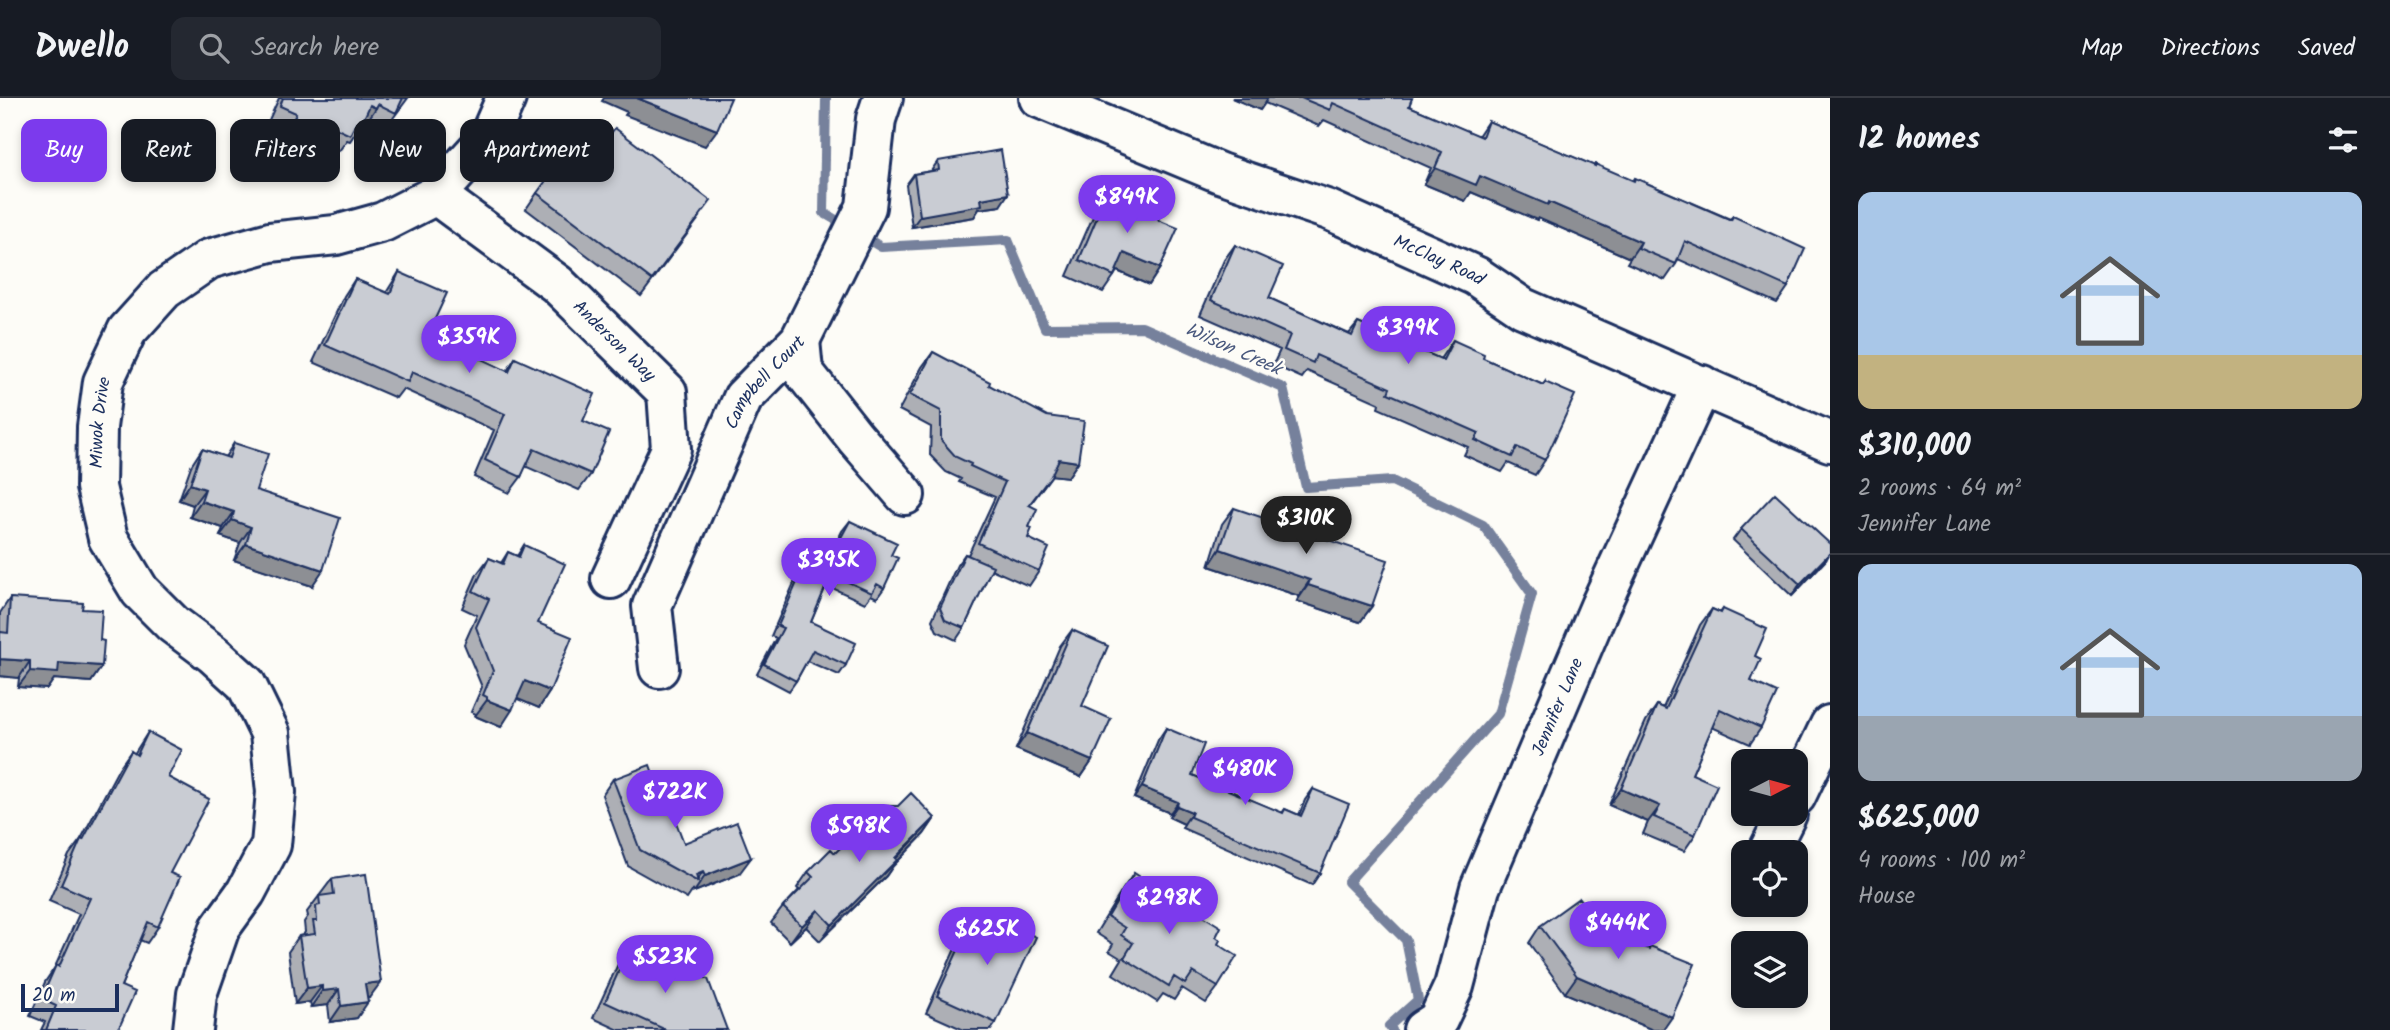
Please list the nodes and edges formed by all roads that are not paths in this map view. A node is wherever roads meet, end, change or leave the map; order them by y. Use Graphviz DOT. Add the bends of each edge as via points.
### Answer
graph roads {
  1 [pos="506,98"];
  2 [pos="883,98"];
  3 [pos="1040,98"];
  4 [pos="436,195"];
  5 [pos="800,340"];
  6 [pos="1702,385"];
  7 [pos="1830,442"];
  8 [pos="905,495"];
  9 [pos="611,579"];
  10 [pos="659,668"];
  11 [pos="1830,725"];
  12 [pos="1808,771"];
  13 [pos="1431,1025"];
  14 [pos="193,1030"];
  1 -- 4 [label="street, Miwok Drive" via="489,137"];
  2 -- 5 [label="street, Campbell Court" via="876,118 866,207"];
  3 -- 6 [label="street, McClay Road" via="1220,173 1329,210 1476,276 1522,308"];
  4 -- 9 [label="street, Anderson Way" via="557,284 667,392 671,449"];
  4 -- 14 [label="street, Miwok Drive" via="383,222 336,235 270,242 209,259 164,290 127,331 103,382 96,487 108,538 140,591 246,684 270,733 276,792 271,845 220,928 197,994"];
  5 -- 8 [label="street" via="803,371"];
  5 -- 10 [label="street, Campbell Court" via="743,398 652,606"];
  6 -- 7 [label="street, McClay Road"];
  6 -- 13 [label="street, Jennifer Lane" via="1600,606 1480,888 1454,986"];
  11 -- 12 [label="street"];
}
